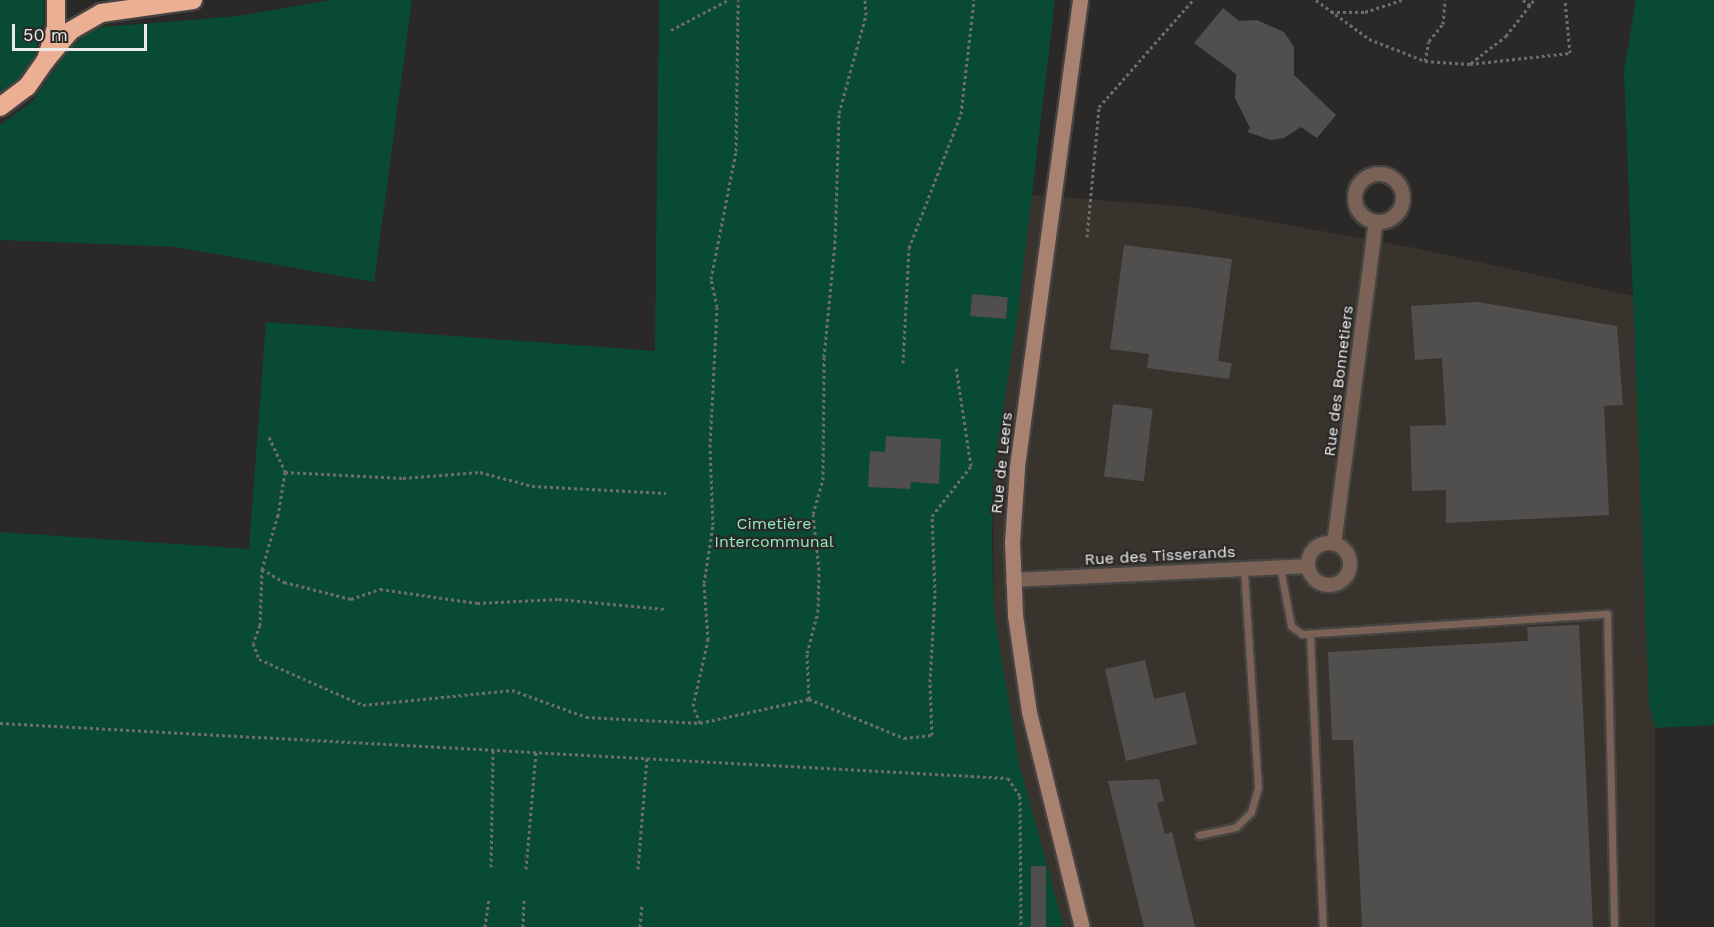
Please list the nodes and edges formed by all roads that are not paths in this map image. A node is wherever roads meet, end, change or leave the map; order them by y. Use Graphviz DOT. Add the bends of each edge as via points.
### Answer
graph roads {
  1 [pos="56,0"];
  2 [pos="193,0"];
  3 [pos="1080,0"];
  4 [pos="46,60"];
  5 [pos="0,107"];
  6 [pos="1376,222"];
  7 [pos="1334,544"];
  8 [pos="1308,566"];
  9 [pos="1281,567"];
  10 [pos="1244,569"];
  11 [pos="1013,580"];
  12 [pos="1310,634"];
  13 [pos="1199,835"];
  14 [pos="1082,927"];
  15 [pos="1323,927"];
  16 [pos="1614,927"];
  1 -- 4 [label="highway" via="56,28"];
  2 -- 4 [label="highway" via="101,13 70,31"];
  3 -- 11 [label="street, Rue de Leers" via="1015,491"];
  4 -- 5 [label="highway" via="27,87"];
  6 -- 7 [label="street, Rue des Bonnetiers"];
  7 -- 8 [label="street" via="1316,548"];
  7 -- 8 [label="street" via="1349,558 1348,572 1339,582 1319,582"];
  8 -- 9 [label="street, Rue des Tisserands"];
  9 -- 10 [label="street, Rue des Tisserands"];
  9 -- 12 [label="lane" via="1291,626"];
  10 -- 11 [label="street, Rue des Tisserands"];
  10 -- 13 [label="lane" via="1258,787 1251,812 1236,827"];
  11 -- 14 [label="street, Rue de Leers" via="1029,712"];
  12 -- 15 [label="lane"];
  12 -- 16 [label="lane" via="1606,614"];
}
